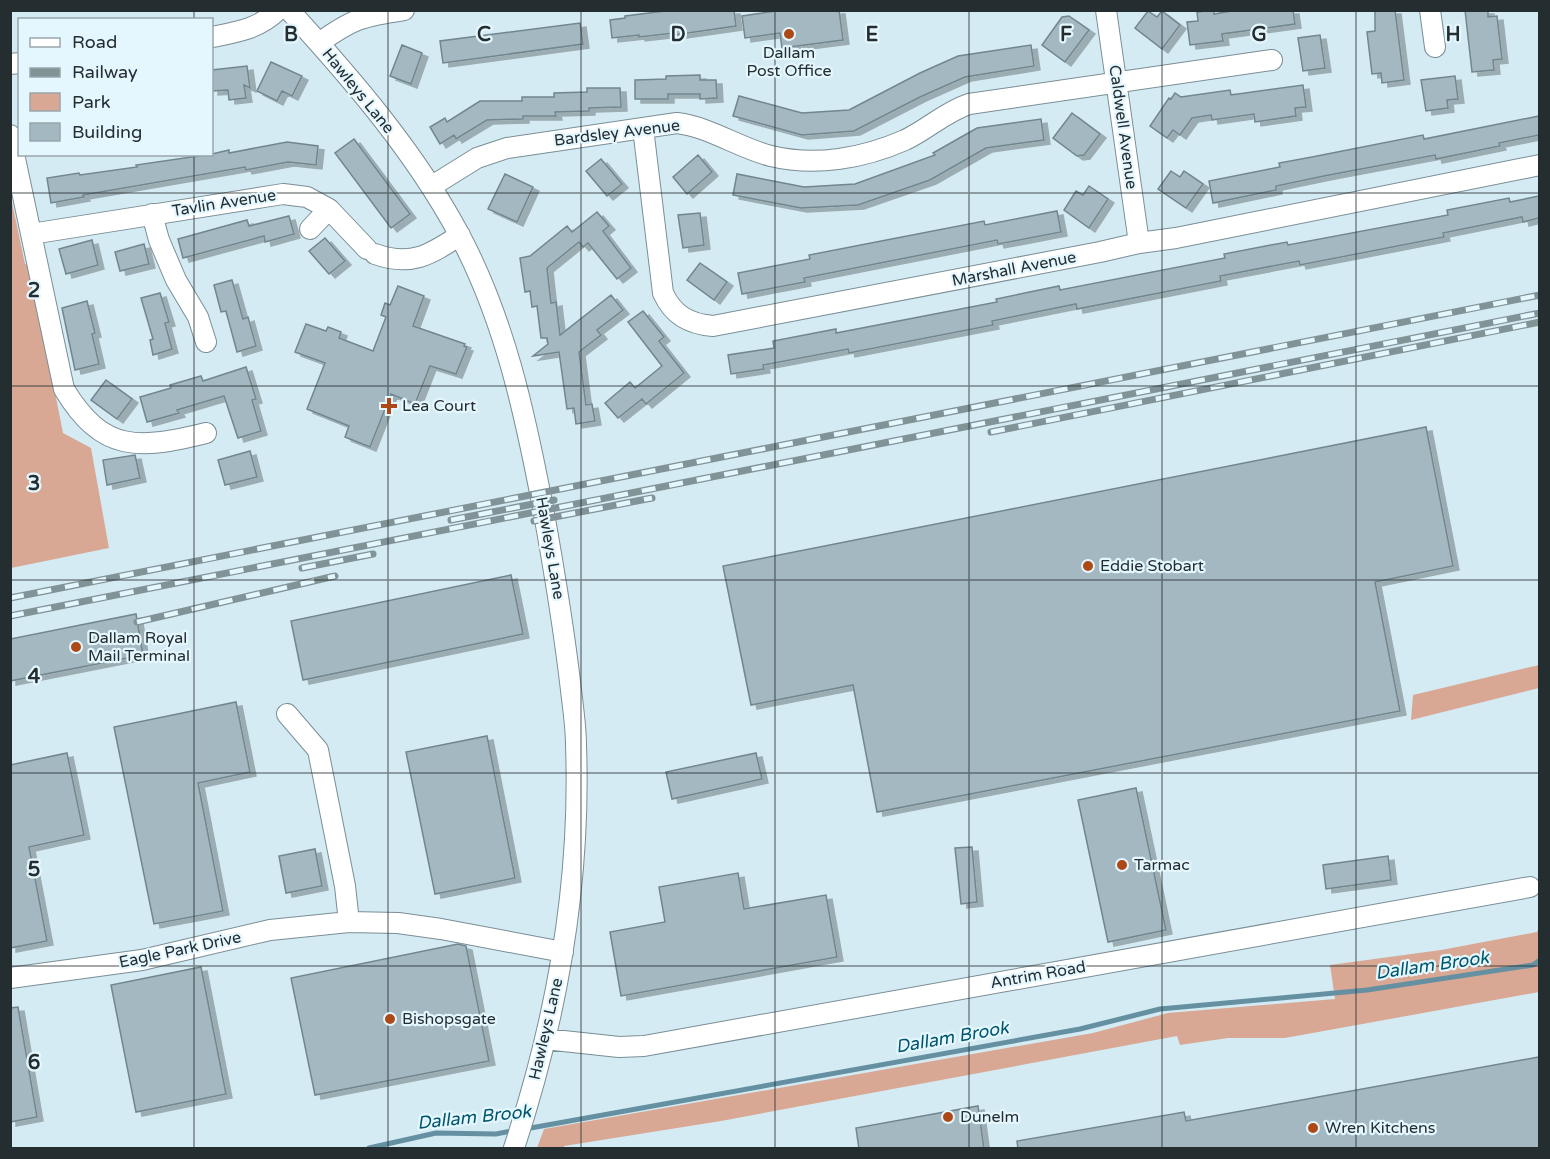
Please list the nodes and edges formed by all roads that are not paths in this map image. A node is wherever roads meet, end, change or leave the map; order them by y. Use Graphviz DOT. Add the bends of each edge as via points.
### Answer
graph roads {
  1 [pos="278,10"];
  2 [pos="288,10"];
  3 [pos="404,10"];
  4 [pos="1106,10"];
  5 [pos="1430,10"];
  6 [pos="213,37"];
  7 [pos="319,43"];
  8 [pos="1435,47"];
  9 [pos="1272,60"];
  10 [pos="1116,82"];
  11 [pos="643,128"];
  12 [pos="10,135"];
  13 [pos="1539,165"];
  14 [pos="432,186"];
  15 [pos="329,208"];
  16 [pos="152,214"];
  17 [pos="310,229"];
  18 [pos="31,234"];
  19 [pos="460,235"];
  20 [pos="1139,243"];
  21 [pos="206,342"];
  22 [pos="206,434"];
  23 [pos="286,714"];
  24 [pos="1530,887"];
  25 [pos="348,922"];
  26 [pos="563,952"];
  27 [pos="10,978"];
  28 [pos="545,1039"];
  29 [pos="514,1148"];
  1 -- 6 [label="street" via="262,24"];
  2 -- 7 [label="street, Hawleys Lane"];
  3 -- 7 [label="street" via="360,18"];
  4 -- 10 [label="street, Caldwell Avenue"];
  5 -- 8 [label="street"];
  7 -- 14 [label="street, Hawleys Lane"];
  9 -- 10 [label="street, Bardsley Avenue"];
  10 -- 11 [label="street, Bardsley Avenue" via="969,104 906,139 849,158 813,161 773,157 744,149 693,125"];
  10 -- 20 [label="street, Caldwell Avenue"];
  11 -- 14 [label="street, Bardsley Avenue" via="507,148 477,158"];
  11 -- 20 [label="street, Marshall Avenue" via="663,293 680,316 700,325 726,324"];
  12 -- 18 [label="street"];
  13 -- 20 [label="street, Marshall Avenue"];
  14 -- 19 [label="street, Hawleys Lane"];
  15 -- 16 [label="street, Tavlin Avenue" via="307,197 283,194"];
  15 -- 17 [label="street"];
  15 -- 19 [label="street, Tavlin Avenue" via="371,251 396,260 421,258"];
  16 -- 18 [label="street, Tavlin Avenue"];
  16 -- 21 [label="street, Tavlin Avenue" via="159,240 198,317"];
  18 -- 22 [label="street" via="64,389 86,421 111,436 136,444 166,443"];
  19 -- 26 [label="street, Hawleys Lane" via="507,351 532,453 557,587 576,743 573,881"];
  23 -- 25 [label="street" via="318,750 345,886"];
  24 -- 28 [label="street, Antrim Road" via="644,1046"];
  25 -- 26 [label="street, Eagle Park Drive" via="441,929"];
  25 -- 27 [label="street, Eagle Park Drive" via="270,930 142,960"];
  26 -- 28 [label="street, Hawleys Lane"];
  28 -- 29 [label="street, Hawleys Lane"];
}
